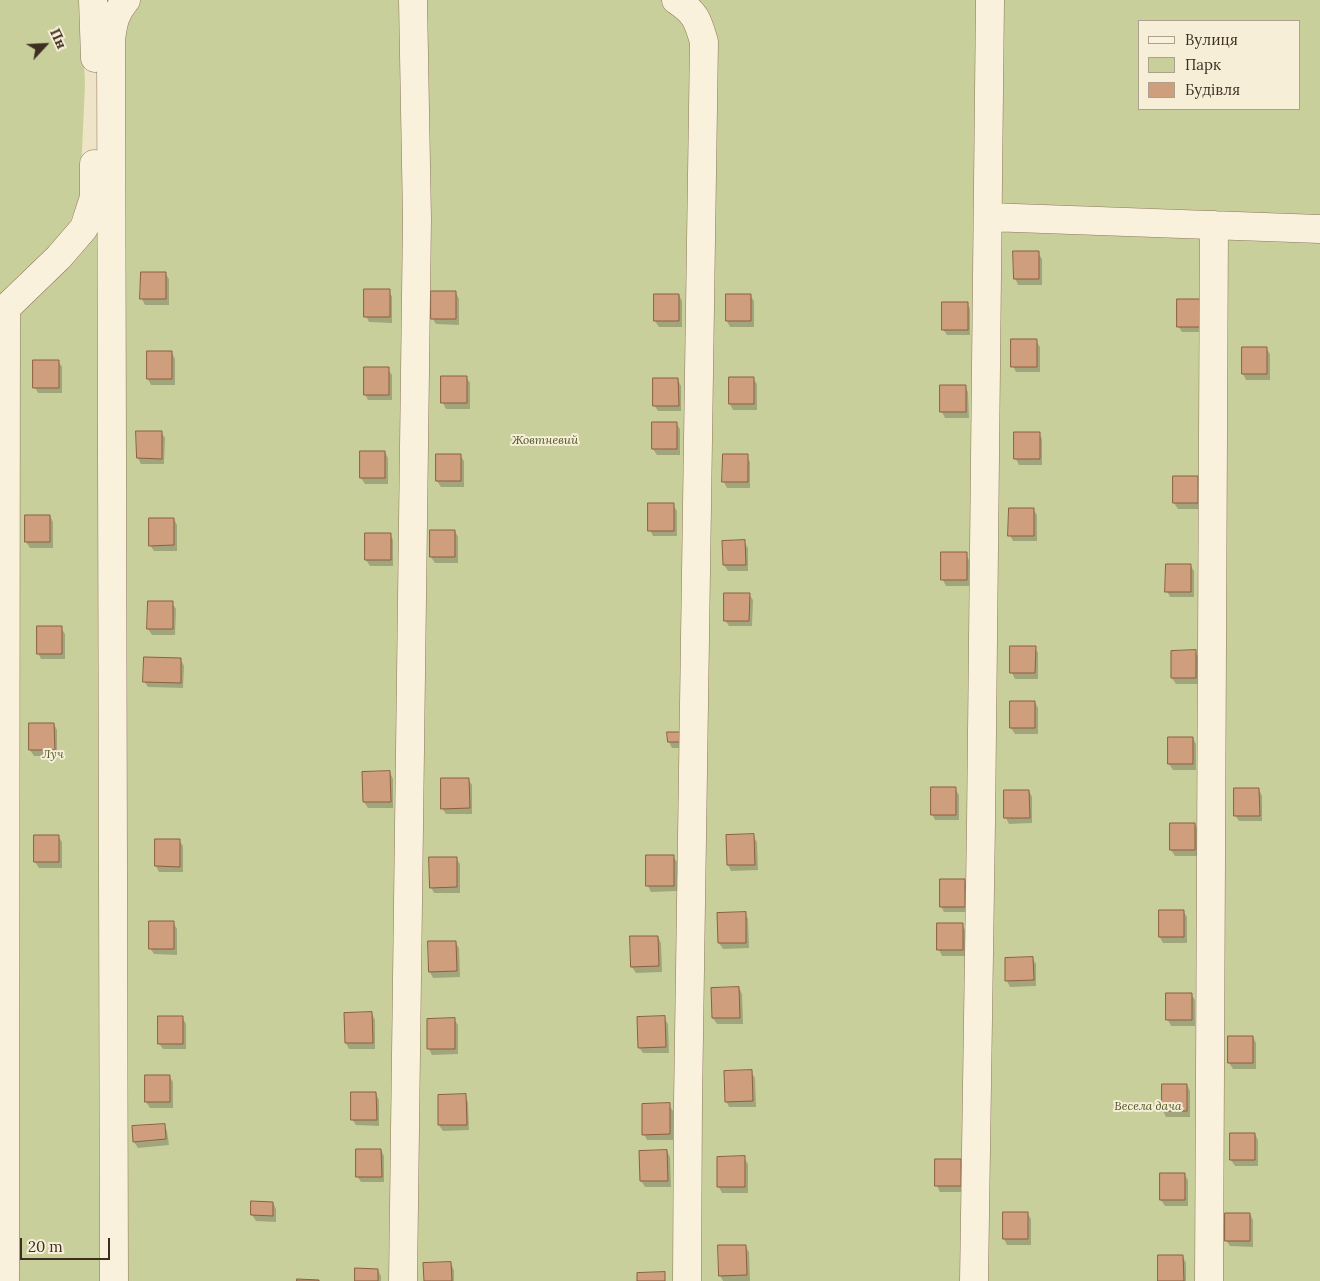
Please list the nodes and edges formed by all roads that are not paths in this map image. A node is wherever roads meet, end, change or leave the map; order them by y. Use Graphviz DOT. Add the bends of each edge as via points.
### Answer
graph roads {
  1 [pos="93,0"];
  2 [pos="126,0"];
  3 [pos="413,0"];
  4 [pos="676,0"];
  5 [pos="990,0"];
  6 [pos="988,217"];
  7 [pos="1214,225"];
  8 [pos="1320,229"];
  9 [pos="3,311"];
  10 [pos="5,1281"];
  11 [pos="114,1281"];
  12 [pos="403,1281"];
  13 [pos="687,1281"];
  14 [pos="974,1281"];
  15 [pos="1209,1281"];
  1 -- 9 [label="street" via="96,85 94,197 84,228"];
  2 -- 11 [label="street" via="118,9 111,40"];
  3 -- 12 [label="street" via="416,219"];
  4 -- 13 [label="street" via="697,20 704,42"];
  5 -- 6 [label="street"];
  6 -- 7 [label="street"];
  6 -- 14 [label="street"];
  7 -- 8 [label="street"];
  7 -- 15 [label="street"];
  9 -- 10 [label="street"];
}
